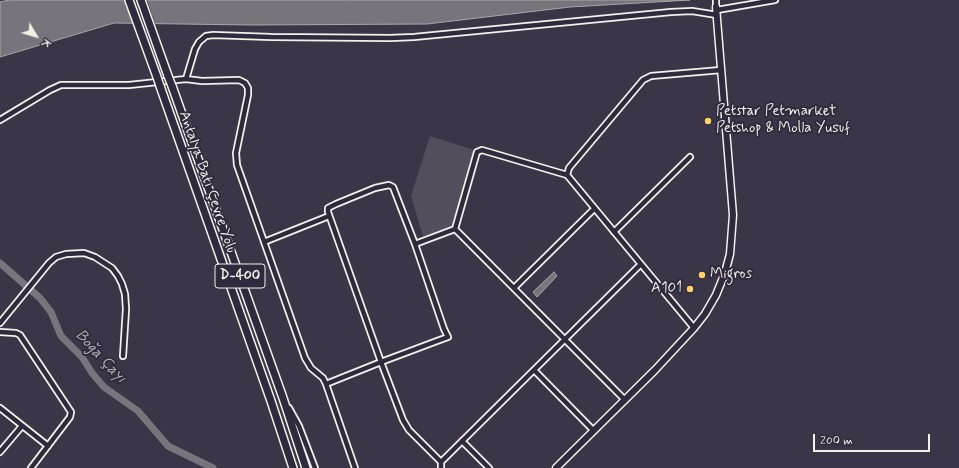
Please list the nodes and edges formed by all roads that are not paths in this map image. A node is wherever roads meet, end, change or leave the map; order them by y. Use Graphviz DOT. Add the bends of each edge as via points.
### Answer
graph roads {
  1 [pos="129,0"];
  2 [pos="141,0"];
  3 [pos="716,0"];
  4 [pos="775,0"];
  5 [pos="717,11"];
  6 [pos="721,70"];
  7 [pos="186,79"];
  8 [pos="0,120"];
  9 [pos="690,157"];
  10 [pos="567,175"];
  11 [pos="594,209"];
  12 [pos="330,216"];
  13 [pos="455,229"];
  14 [pos="614,232"];
  15 [pos="264,242"];
  16 [pos="415,244"];
  17 [pos="641,264"];
  18 [pos="514,288"];
  19 [pos="0,323"];
  20 [pos="694,328"];
  21 [pos="0,332"];
  22 [pos="565,340"];
  23 [pos="123,356"];
  24 [pos="381,362"];
  25 [pos="534,370"];
  26 [pos="326,384"];
  27 [pos="283,398"];
  28 [pos="625,400"];
  29 [pos="0,408"];
  30 [pos="22,426"];
  31 [pos="594,431"];
  32 [pos="462,441"];
  33 [pos="48,446"];
  34 [pos="0,452"];
  35 [pos="441,462"];
  36 [pos="31,468"];
  37 [pos="293,468"];
  38 [pos="306,468"];
  39 [pos="316,468"];
  40 [pos="355,468"];
  41 [pos="441,468"];
  42 [pos="489,468"];
  43 [pos="556,468"];
  1 -- 37 [label="highway, Antalya Batı Çevre Yolu, bridge"];
  2 -- 27 [label="highway, D-400, bridge"];
  3 -- 5 [label="street"];
  4 -- 5 [label="street"];
  5 -- 6 [label="main road"];
  5 -- 7 [label="street" via="671,12 396,38 271,38 213,35 206,36 199,42"];
  6 -- 10 [label="street" via="651,76 643,80 569,168"];
  6 -- 20 [label="main road" via="733,215 732,236 730,254 716,295"];
  7 -- 8 [label="street" via="129,85 61,85"];
  7 -- 15 [label="street" via="239,80 248,88 236,153 237,165"];
  9 -- 14 [label="street"];
  10 -- 11 [label="street"];
  10 -- 13 [label="street" via="482,150 477,152"];
  11 -- 14 [label="street"];
  11 -- 18 [label="street"];
  12 -- 15 [label="street"];
  12 -- 16 [label="street" via="328,208 375,188 389,185 393,187"];
  12 -- 24 [label="street"];
  13 -- 16 [label="street"];
  13 -- 18 [label="street"];
  14 -- 17 [label="street"];
  15 -- 26 [label="street" via="305,358"];
  16 -- 24 [label="street" via="448,337"];
  17 -- 20 [label="street"];
  17 -- 22 [label="street"];
  18 -- 22 [label="street"];
  19 -- 23 [label="street" via="56,257 84,253 112,268 125,294"];
  20 -- 28 [label="main road"];
  21 -- 33 [label="street" via="20,335 71,412"];
  22 -- 25 [label="street"];
  22 -- 28 [label="street"];
  24 -- 26 [label="street"];
  24 -- 35 [label="street" via="403,420"];
  25 -- 31 [label="street"];
  25 -- 32 [label="street"];
  26 -- 40 [label="street"];
  27 -- 38 [label="highway, D-400"];
  27 -- 39 [label="street" via="299,426"];
  28 -- 31 [label="main road"];
  29 -- 30 [label="street"];
  30 -- 33 [label="street"];
  30 -- 34 [label="street"];
  31 -- 43 [label="main road"];
  32 -- 35 [label="street"];
  32 -- 42 [label="street"];
  33 -- 36 [label="street"];
  35 -- 41 [label="street"];
}
